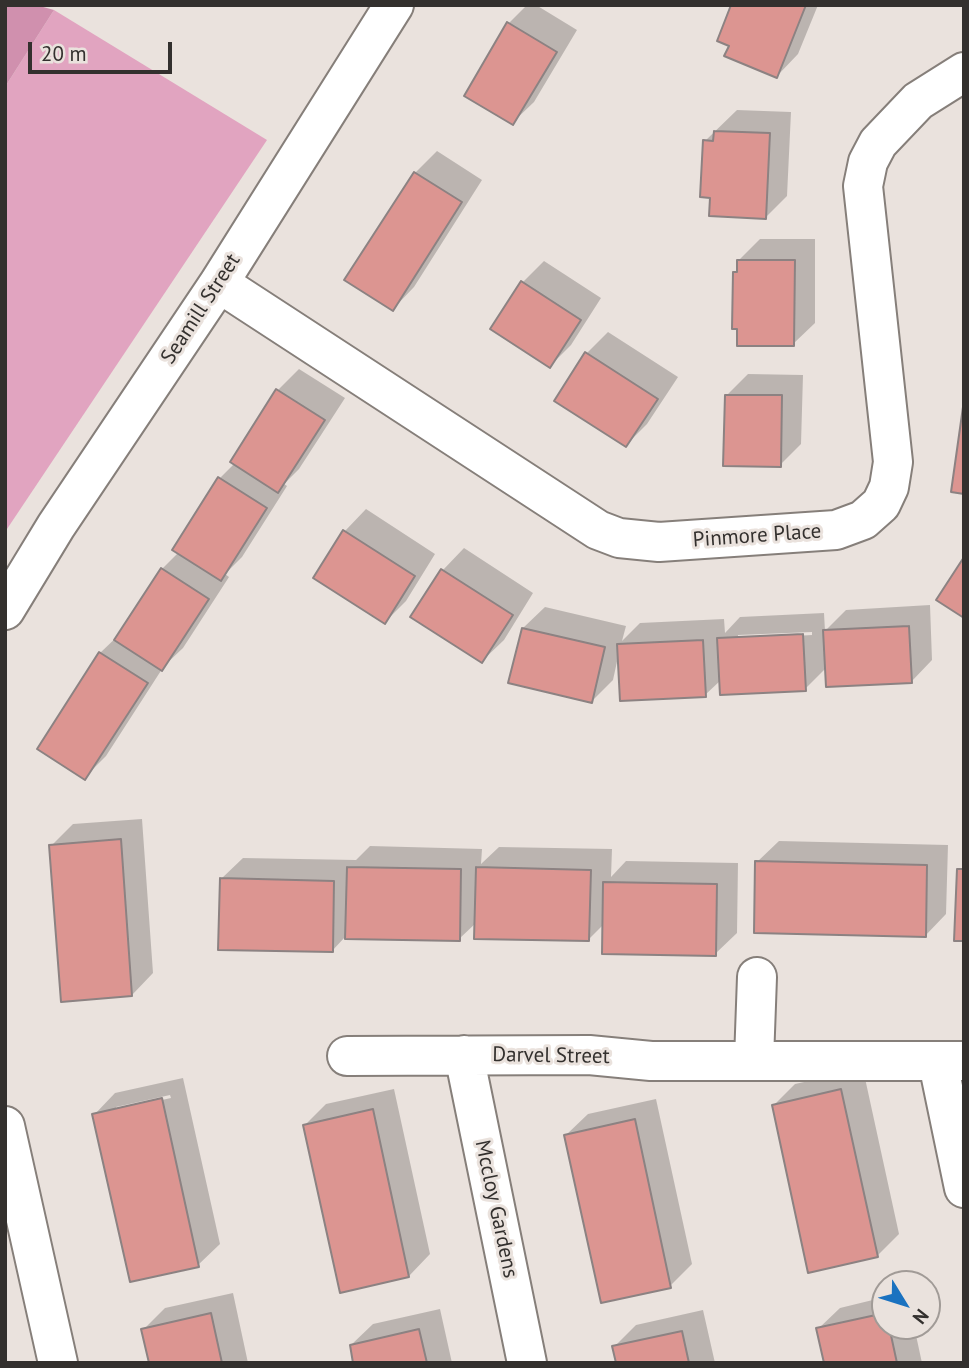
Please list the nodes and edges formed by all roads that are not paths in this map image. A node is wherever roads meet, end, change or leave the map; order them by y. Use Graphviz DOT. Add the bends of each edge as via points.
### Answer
graph roads {
  1 [pos="394,5"];
  2 [pos="964,72"];
  3 [pos="219,283"];
  4 [pos="5,610"];
  5 [pos="757,977"];
  6 [pos="464,1055"];
  7 [pos="348,1056"];
  8 [pos="754,1060"];
  9 [pos="951,1062"];
  10 [pos="5,1126"];
  11 [pos="964,1188"];
  12 [pos="58,1363"];
  13 [pos="527,1363"];
  1 -- 3 [label="street, Seamill Street"];
  2 -- 3 [label="street, Pinmore Place" via="918,101 878,143 868,162 863,186 893,462 890,487 881,504 863,520 836,530 659,542 619,538 598,530"];
  3 -- 4 [label="street, Seamill Street"];
  5 -- 8 [label="street"];
  6 -- 7 [label="street, Darvel Street"];
  6 -- 8 [label="street, Darvel Street"];
  6 -- 13 [label="street, Mccloy Gardens"];
  8 -- 9 [label="street, Darvel Street"];
  9 -- 11 [label="street"];
  10 -- 12 [label="street"];
}
